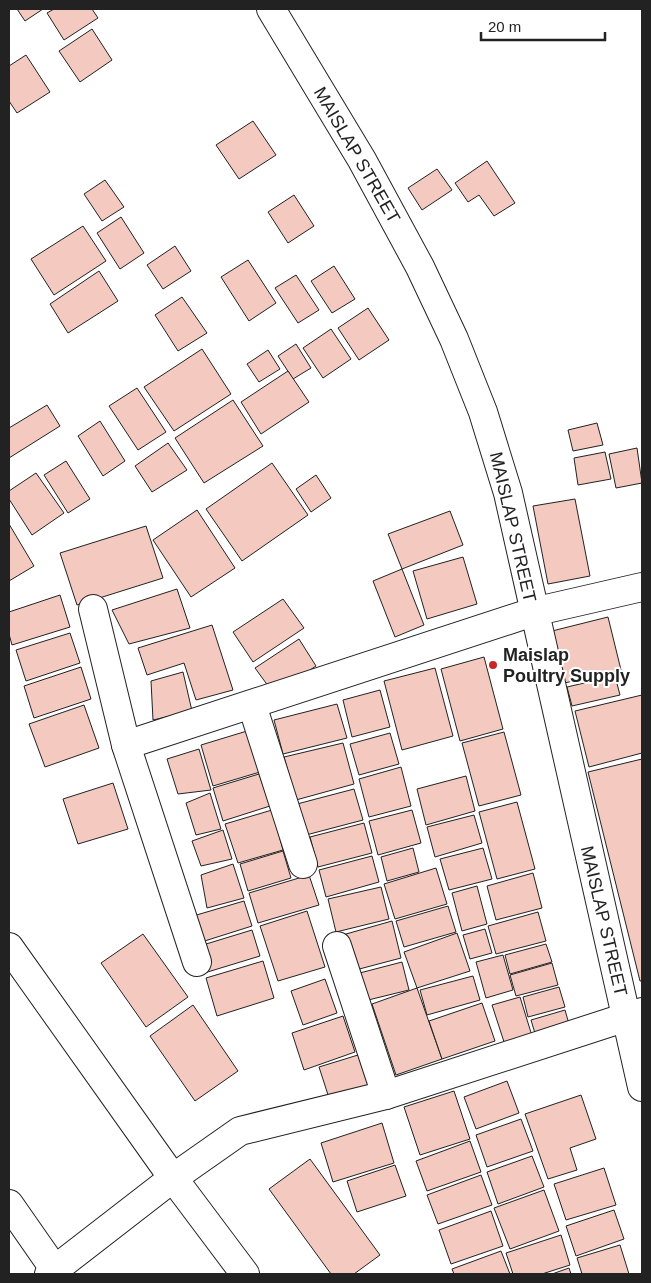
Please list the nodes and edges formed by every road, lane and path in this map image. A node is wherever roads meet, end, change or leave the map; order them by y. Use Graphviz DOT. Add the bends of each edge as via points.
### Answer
graph roads {
  1 [pos="271,9"];
  2 [pos="642,587"];
  3 [pos="93,609"];
  4 [pos="533,612"];
  5 [pos="252,704"];
  6 [pos="126,745"];
  7 [pos="303,864"];
  8 [pos="337,946"];
  9 [pos="9,947"];
  10 [pos="197,962"];
  11 [pos="634,1014"];
  12 [pos="642,1087"];
  13 [pos="386,1095"];
  14 [pos="173,1178"];
  15 [pos="9,1204"];
  16 [pos="52,1272"];
  17 [pos="245,1274"];
  1 -- 4 [label="street, MAISLAP STREET" via="362,160 420,267 454,339 483,412 508,493"];
  2 -- 4 [label="street"];
  3 -- 6 [label="street"];
  4 -- 5 [label="street"];
  4 -- 11 [label="street, MAISLAP STREET"];
  5 -- 6 [label="street"];
  5 -- 7 [label="street"];
  6 -- 10 [label="street"];
  8 -- 13 [label="street"];
  9 -- 14 [label="street"];
  11 -- 12 [label="street, MAISLAP STREET"];
  11 -- 13 [label="street"];
  13 -- 14 [label="street" via="240,1130"];
  14 -- 16 [label="street"];
  14 -- 17 [label="street"];
  15 -- 16 [label="street"];
}
